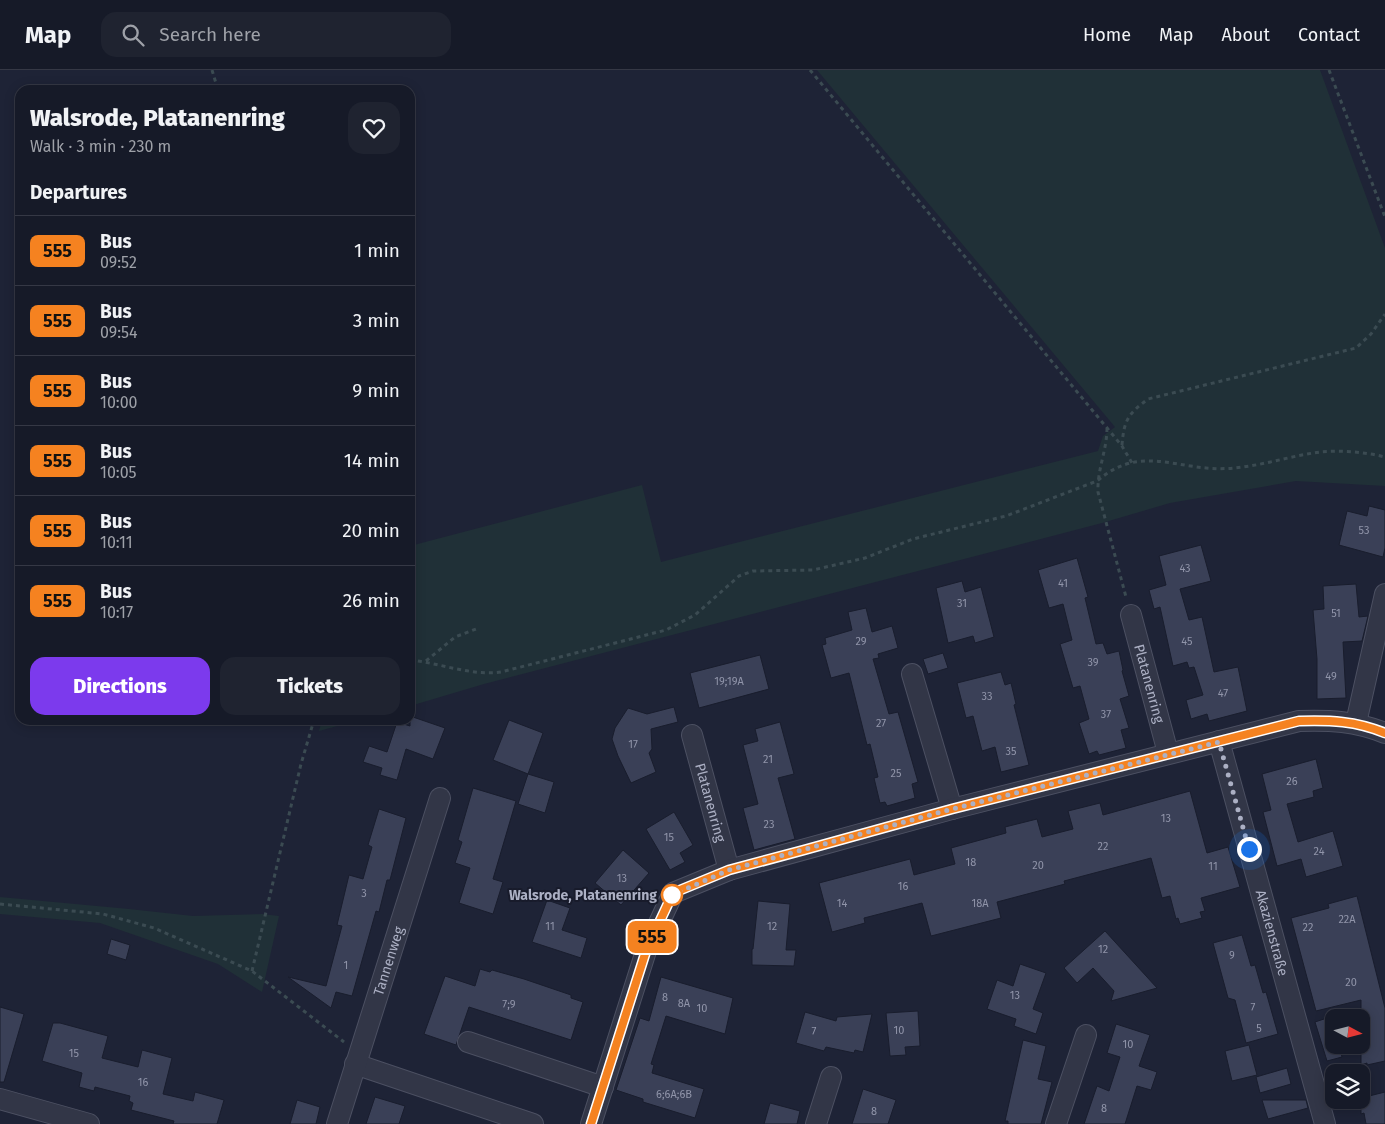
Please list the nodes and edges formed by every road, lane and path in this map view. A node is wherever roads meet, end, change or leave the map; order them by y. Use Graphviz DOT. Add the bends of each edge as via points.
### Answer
graph roads {
  1 [pos="212,70"];
  2 [pos="810,70"];
  3 [pos="1329,70"];
  4 [pos="216,85"];
  5 [pos="1385,216"];
  6 [pos="1385,314"];
  7 [pos="1107,427"];
  8 [pos="1122,446"];
  9 [pos="1385,457"];
  10 [pos="1132,463"];
  11 [pos="1097,481"];
  12 [pos="1385,594"];
  13 [pos="1131,615"];
  14 [pos="476,629"];
  15 [pos="415,661"];
  16 [pos="426,662"];
  17 [pos="912,674"];
  18 [pos="1356,723"];
  19 [pos="313,725"];
  20 [pos="1385,733"];
  21 [pos="692,735"];
  22 [pos="1219,742"];
  23 [pos="1168,753"];
  24 [pos="440,798"];
  25 [pos="952,809"];
  26 [pos="729,870"];
  27 [pos="0,904"];
  28 [pos="252,971"];
  29 [pos="1086,1035"];
  30 [pos="468,1042"];
  31 [pos="356,1059"];
  32 [pos="831,1077"];
  33 [pos="603,1087"];
  34 [pos="0,1099"];
  35 [pos="89,1124"];
  36 [pos="337,1124"];
  37 [pos="533,1124"];
  38 [pos="592,1124"];
  39 [pos="816,1124"];
  40 [pos="1056,1124"];
  41 [pos="1325,1124"];
  1 -- 4 [label="path"];
  2 -- 7 [label="path"];
  3 -- 5 [label="path"];
  6 -- 8 [label="path" via="1356,348 1148,399 1132,411 1123,429"];
  7 -- 8 [label="path"];
  7 -- 11 [label="path"];
  8 -- 10 [label="path"];
  9 -- 10 [label="path" via="1369,453 1321,452 1237,468 1207,468 1166,462"];
  10 -- 11 [label="path" via="1109,471"];
  11 -- 13 [label="path"];
  11 -- 16 [label="path" via="1006,516 913,539 865,558 813,570 752,571 739,576 695,615 666,630 500,672 473,672"];
  12 -- 18 [label="street"];
  13 -- 23 [label="street, Platanenring"];
  14 -- 16 [label="path" via="455,637"];
  15 -- 16 [label="path"];
  17 -- 25 [label="street"];
  18 -- 20 [label="street"];
  18 -- 22 [label="street" via="1299,721"];
  19 -- 28 [label="path"];
  21 -- 26 [label="street, Platanenring"];
  22 -- 23 [label="street"];
  22 -- 41 [label="street, Akazienstraße"];
  23 -- 25 [label="street"];
  24 -- 31 [label="street, Tannenweg"];
  25 -- 26 [label="street"];
  26 -- 33 [label="street" via="673,893 646,951"];
  27 -- 28 [label="path" via="103,914 154,928"];
  28 -- 31 [label="path"];
  29 -- 40 [label="street"];
  30 -- 33 [label="street"];
  31 -- 36 [label="street, Tannenweg"];
  31 -- 37 [label="street"];
  32 -- 39 [label="street"];
  33 -- 38 [label="street"];
  34 -- 35 [label="street"];
}
